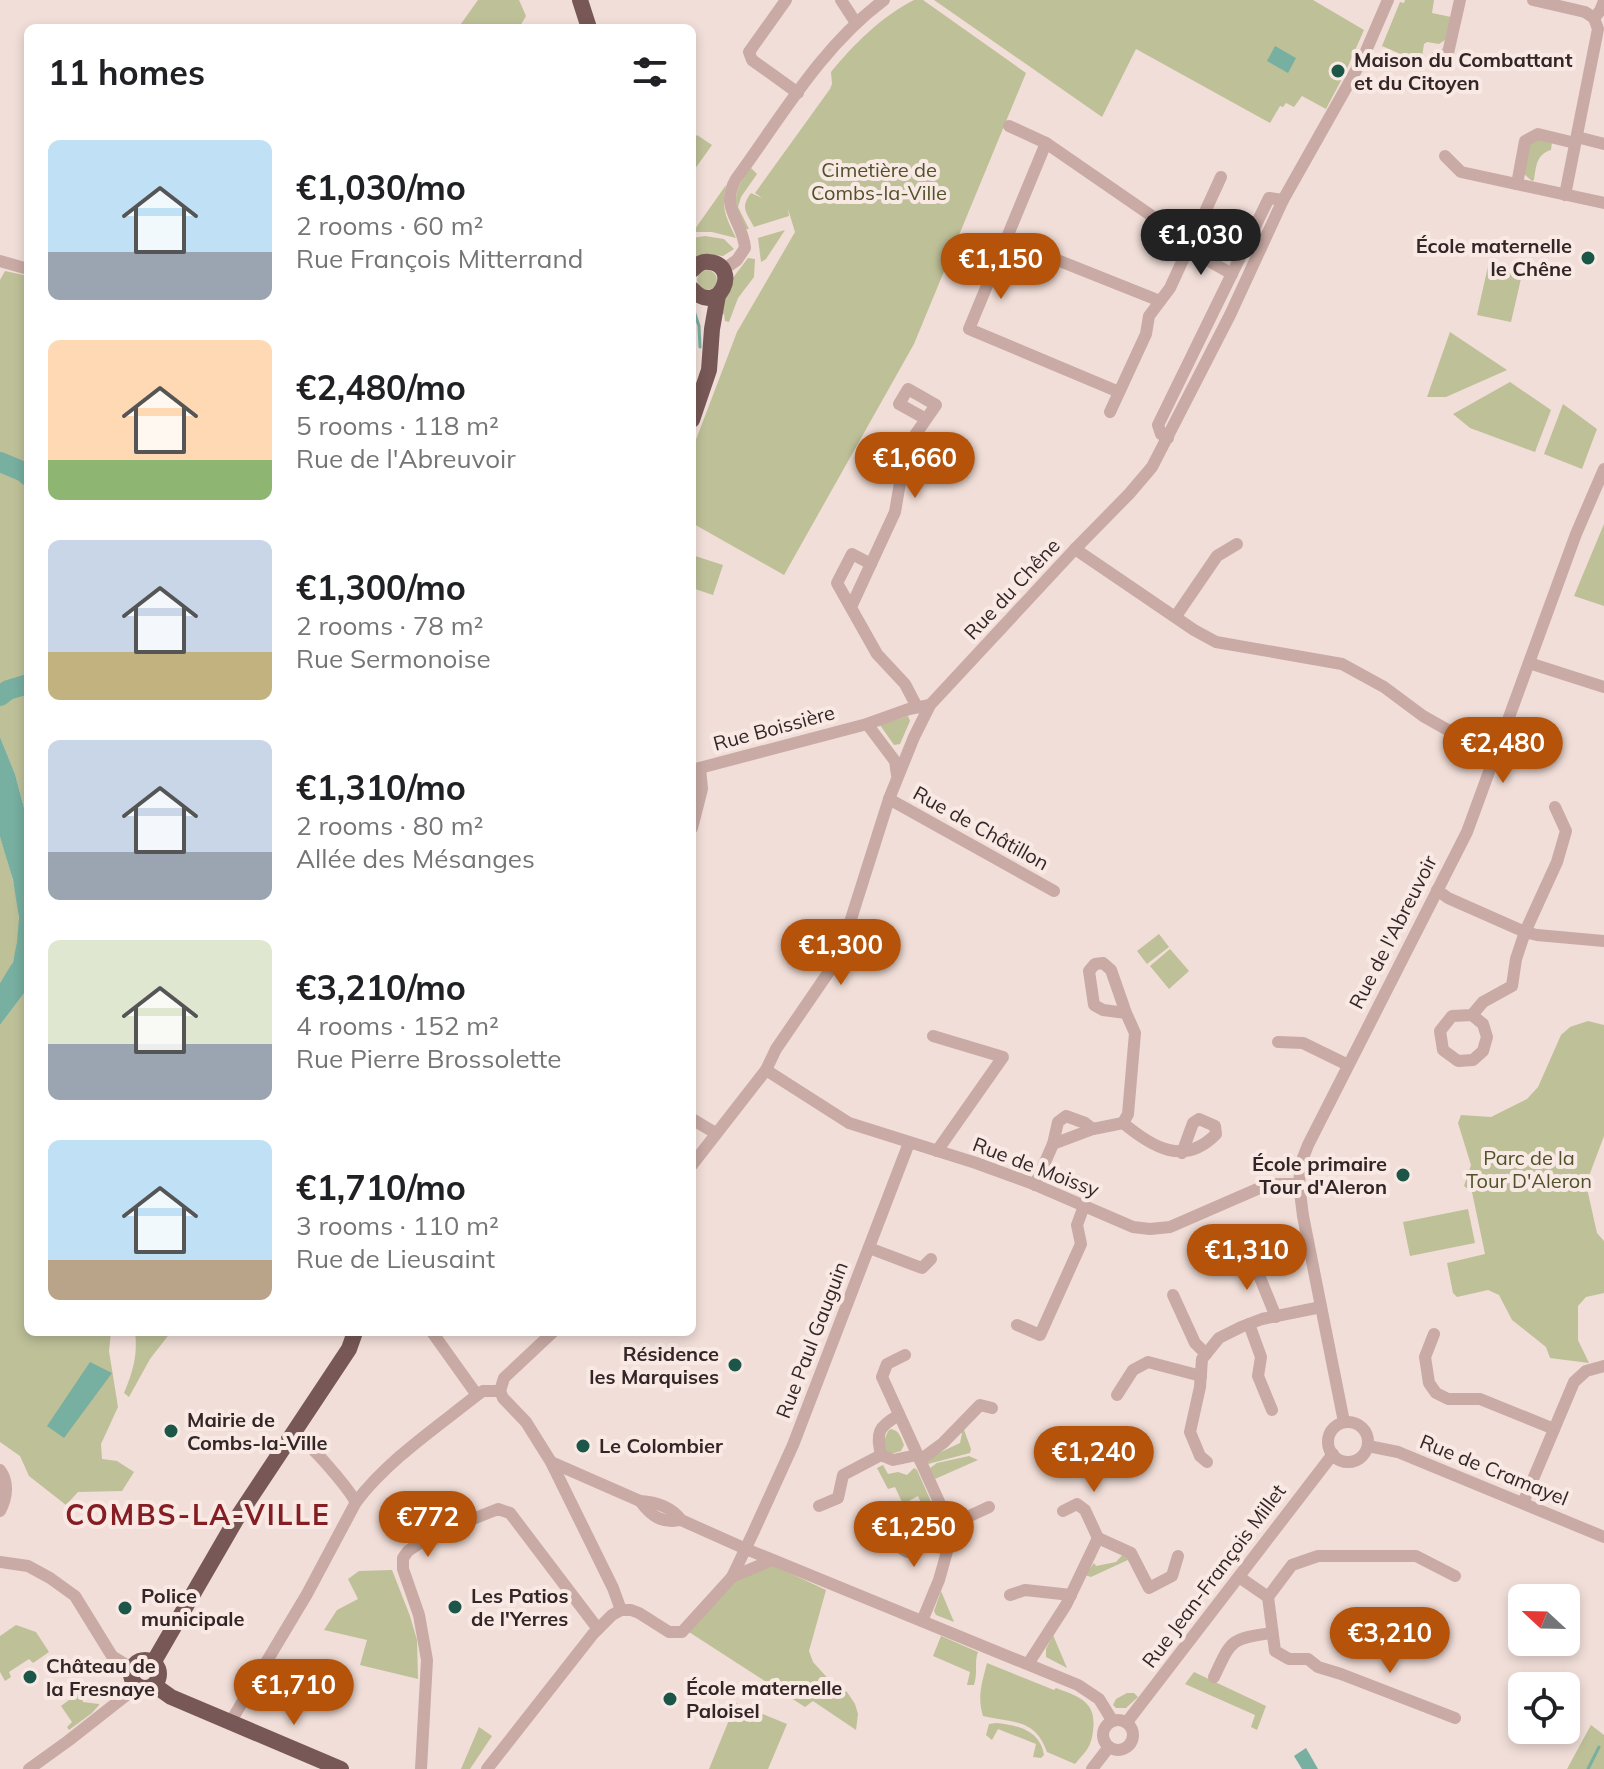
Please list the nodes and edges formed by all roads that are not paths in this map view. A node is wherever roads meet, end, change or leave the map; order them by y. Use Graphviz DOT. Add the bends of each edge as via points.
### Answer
graph roads {
  1 [pos="580,0"];
  2 [pos="786,0"];
  3 [pos="841,0"];
  4 [pos="884,0"];
  5 [pos="1388,0"];
  6 [pos="1460,0"];
  7 [pos="1533,0"];
  8 [pos="1604,1"];
  9 [pos="1594,18"];
  10 [pos="856,23"];
  11 [pos="588,24"];
  12 [pos="1435,58"];
  13 [pos="798,93"];
  14 [pos="1009,126"];
  15 [pos="1576,140"];
  16 [pos="1046,143"];
  17 [pos="1604,144"];
  18 [pos="1445,156"];
  19 [pos="1221,177"];
  20 [pos="1517,184"];
  21 [pos="1565,195"];
  22 [pos="1283,200"];
  23 [pos="1604,203"];
  24 [pos="1007,240"];
  25 [pos="1190,246"];
  26 [pos="0,261"];
  27 [pos="696,264"];
  28 [pos="24,268"];
  29 [pos="723,270"];
  30 [pos="1232,274"];
  31 [pos="703,294"];
  32 [pos="1160,301"];
  33 [pos="1119,392"];
  34 [pos="696,408"];
  35 [pos="1110,412"];
  36 [pos="926,419"];
  37 [pos="1168,438"];
  38 [pos="1604,469"];
  39 [pos="1237,544"];
  40 [pos="1075,549"];
  41 [pos="871,564"];
  42 [pos="851,607"];
  43 [pos="1176,616"];
  44 [pos="1529,663"];
  45 [pos="1604,687"];
  46 [pos="924,706"];
  47 [pos="867,724"];
  48 [pos="1497,750"];
  49 [pos="696,769"];
  50 [pos="898,775"];
  51 [pos="889,799"];
  52 [pos="1555,807"];
  53 [pos="696,812"];
  54 [pos="1437,890"];
  55 [pos="1054,891"];
  56 [pos="1525,932"];
  57 [pos="1604,941"];
  58 [pos="1126,1013"];
  59 [pos="1472,1015"];
  60 [pos="933,1036"];
  61 [pos="1278,1042"];
  62 [pos="1348,1065"];
  63 [pos="766,1070"];
  64 [pos="696,1121"];
  65 [pos="1123,1123"];
  66 [pos="1093,1129"];
  67 [pos="715,1135"];
  68 [pos="909,1143"];
  69 [pos="1053,1144"];
  70 [pos="937,1151"];
  71 [pos="1182,1153"];
  72 [pos="696,1160"];
  73 [pos="1299,1184"];
  74 [pos="1035,1185"];
  75 [pos="1084,1206"];
  76 [pos="869,1248"];
  77 [pos="1250,1253"];
  78 [pos="931,1259"];
  79 [pos="1173,1295"];
  80 [pos="1321,1307"];
  81 [pos="1276,1317"];
  82 [pos="1249,1324"];
  83 [pos="1017,1325"];
  84 [pos="1434,1334"];
  85 [pos="354,1336"];
  86 [pos="435,1336"];
  87 [pos="549,1336"];
  88 [pos="1206,1354"];
  89 [pos="905,1355"];
  90 [pos="1604,1366"];
  91 [pos="1201,1376"];
  92 [pos="500,1391"];
  93 [pos="477,1395"];
  94 [pos="1117,1395"];
  95 [pos="992,1408"];
  96 [pos="1272,1410"];
  97 [pos="899,1415"];
  98 [pos="1344,1422"];
  99 [pos="1554,1429"];
  100 [pos="293,1432"];
  101 [pos="1368,1446"];
  102 [pos="1333,1454"];
  103 [pos="881,1455"];
  104 [pos="918,1458"];
  105 [pos="551,1462"];
  106 [pos="1207,1462"];
  107 [pos="0,1470"];
  108 [pos="356,1502"];
  109 [pos="1523,1503"];
  110 [pos="819,1506"];
  111 [pos="989,1507"];
  112 [pos="0,1511"];
  113 [pos="1063,1511"];
  114 [pos="946,1527"];
  115 [pos="1604,1537"];
  116 [pos="1098,1538"];
  117 [pos="894,1544"];
  118 [pos="948,1548"];
  119 [pos="746,1549"];
  120 [pos="1178,1556"];
  121 [pos="772,1560"];
  122 [pos="2,1563"];
  123 [pos="1455,1576"];
  124 [pos="732,1577"];
  125 [pos="1239,1577"];
  126 [pos="1010,1595"];
  127 [pos="1071,1595"];
  128 [pos="1268,1597"];
  129 [pos="621,1610"];
  130 [pos="922,1621"];
  131 [pos="598,1629"];
  132 [pos="1272,1633"];
  133 [pos="153,1663"];
  134 [pos="1028,1664"];
  135 [pos="133,1669"];
  136 [pos="1214,1677"];
  137 [pos="146,1685"];
  138 [pos="1455,1718"];
  139 [pos="1112,1720"];
  140 [pos="231,1721"];
  141 [pos="1127,1722"];
  142 [pos="1109,1747"];
  143 [pos="34,1767"];
  144 [pos="341,1769"];
  145 [pos="421,1769"];
  146 [pos="487,1769"];
  147 [pos="1092,1769"];
  1 -- 11 [label="main road"];
  2 -- 13 [label="street" via="749,52 752,60"];
  3 -- 10 [label="street"];
  4 -- 10 [label="street"];
  5 -- 22 [label="street, Rue du Chêne" via="1363,58"];
  6 -- 12 [label="street" via="1448,53"];
  7 -- 9 [label="street"];
  8 -- 9 [label="street"];
  9 -- 15 [label="street" via="1597,40"];
  10 -- 13 [label="street"];
  13 -- 29 [label="street" via="732,185 729,204 745,248"];
  14 -- 16 [label="street"];
  15 -- 17 [label="street"];
  15 -- 20 [label="street" via="1538,134 1525,141"];
  15 -- 21 [label="street"];
  16 -- 24 [label="street"];
  16 -- 25 [label="street"];
  18 -- 20 [label="street" via="1461,172"];
  19 -- 25 [label="street"];
  20 -- 21 [label="street"];
  21 -- 23 [label="street"];
  22 -- 30 [label="street, Rue du Chêne" via="1269,198"];
  22 -- 37 [label="street, Rue du Chêne"];
  24 -- 32 [label="street"];
  24 -- 33 [label="street" via="969,329"];
  25 -- 30 [label="street"];
  25 -- 32 [label="street"];
  26 -- 28 [label="street"];
  27 -- 29 [label="main road" via="713,262"];
  29 -- 31 [label="main road" via="723,289"];
  30 -- 37 [label="street, Rue du Chêne" via="1158,425"];
  31 -- 34 [label="main road" via="712,329 709,370"];
  32 -- 33 [label="street"];
  33 -- 35 [label="street"];
  36 -- 41 [label="street" via="906,448 895,512"];
  37 -- 40 [label="street, Rue du Chêne" via="1137,485"];
  38 -- 44 [label="street, Rue de l'Abreuvoir"];
  39 -- 43 [label="street" via="1217,556"];
  40 -- 43 [label="street"];
  40 -- 46 [label="street, Rue du Chêne"];
  41 -- 42 [label="street"];
  41 -- 42 [label="street" via="852,554 837,583"];
  42 -- 46 [label="street" via="877,654"];
  43 -- 48 [label="street" via="1216,642 1342,664 1446,729"];
  44 -- 45 [label="street"];
  44 -- 48 [label="street, Rue de l'Abreuvoir"];
  46 -- 47 [label="street, Rue Boissière"];
  46 -- 50 [label="street, Rue du Chêne"];
  47 -- 49 [label="street, Rue Boissière"];
  47 -- 50 [label="street, Rue Boissière" via="895,761"];
  48 -- 54 [label="street, Rue de l'Abreuvoir" via="1467,832"];
  49 -- 53 [label="street" via="702,789"];
  50 -- 51 [label="street, Rue du Chêne"];
  51 -- 55 [label="street, Rue de Châtillon"];
  51 -- 63 [label="street, Rue du Chêne" via="839,957"];
  52 -- 56 [label="street" via="1566,831"];
  54 -- 56 [label="street"];
  54 -- 62 [label="street, Rue de l'Abreuvoir"];
  56 -- 57 [label="street"];
  56 -- 59 [label="street" via="1512,986 1483,1002"];
  58 -- 65 [label="street" via="1135,1033"];
  60 -- 70 [label="street" via="1003,1057"];
  61 -- 62 [label="street" via="1303,1043"];
  62 -- 73 [label="street, Rue de l'Abreuvoir" via="1308,1145"];
  63 -- 67 [label="street, Rue du Chêne"];
  63 -- 68 [label="street, Rue de Moissy" via="849,1123"];
  64 -- 67 [label="street"];
  65 -- 66 [label="street"];
  65 -- 71 [label="street" via="1142,1139"];
  66 -- 69 [label="street"];
  66 -- 69 [label="street" via="1066,1116 1058,1122"];
  67 -- 72 [label="street, Rue du Chêne"];
  68 -- 70 [label="street, Rue de Moissy"];
  68 -- 76 [label="street, Rue Paul Gauguin"];
  69 -- 74 [label="street"];
  70 -- 74 [label="street, Rue de Moissy"];
  73 -- 75 [label="street, Rue de Moissy" via="1262,1187 1170,1227 1133,1227"];
  73 -- 80 [label="street, Rue de l'Abreuvoir"];
  74 -- 75 [label="street, Rue de Moissy"];
  75 -- 83 [label="street" via="1077,1225 1081,1244 1040,1335"];
  76 -- 78 [label="street" via="922,1268"];
  76 -- 119 [label="street, Rue Paul Gauguin" via="793,1445"];
  77 -- 81 [label="street"];
  79 -- 88 [label="street" via="1195,1343"];
  80 -- 81 [label="street"];
  80 -- 98 [label="street, Rue de l'Abreuvoir"];
  81 -- 82 [label="street"];
  82 -- 88 [label="street" via="1219,1338"];
  82 -- 96 [label="street" via="1261,1357 1258,1376"];
  84 -- 99 [label="street" via="1425,1357 1436,1393 1448,1399 1480,1399"];
  85 -- 100 [label="main road"];
  86 -- 93 [label="street"];
  87 -- 92 [label="street" via="504,1378"];
  88 -- 91 [label="street"];
  89 -- 97 [label="street" via="887,1364 882,1377"];
  90 -- 99 [label="street" via="1577,1378"];
  91 -- 94 [label="street" via="1148,1362 1133,1370"];
  91 -- 106 [label="street" via="1190,1432"];
  92 -- 93 [label="street"];
  92 -- 105 [label="street"];
  93 -- 108 [label="street" via="382,1473"];
  95 -- 104 [label="street" via="980,1405 943,1443"];
  97 -- 103 [label="street" via="883,1424 877,1438"];
  97 -- 104 [label="street"];
  98 -- 101 [label="street" via="1362,1428"];
  98 -- 102 [label="street" via="1329,1435"];
  99 -- 109 [label="street"];
  100 -- 108 [label="street"];
  100 -- 133 [label="main road"];
  101 -- 102 [label="street" via="1350,1462"];
  101 -- 109 [label="street, Rue de Cramayel" via="1398,1452"];
  102 -- 125 [label="street, Rue Jean-François Millet"];
  103 -- 104 [label="street" via="893,1460"];
  103 -- 110 [label="street" via="843,1475 838,1498"];
  104 -- 114 [label="street"];
  105 -- 119 [label="street" via="674,1511 681,1520"];
  105 -- 129 [label="street"];
  107 -- 112 [label="street" via="7,1486"];
  108 -- 140 [label="street"];
  109 -- 115 [label="street, Rue de Cramayel"];
  111 -- 114 [label="street"];
  113 -- 116 [label="street" via="1077,1504 1085,1510"];
  114 -- 118 [label="street"];
  116 -- 120 [label="street" via="1131,1553 1149,1588 1172,1576"];
  116 -- 127 [label="street"];
  117 -- 118 [label="street" via="907,1552 922,1546"];
  118 -- 130 [label="street"];
  119 -- 121 [label="street"];
  119 -- 124 [label="street, Rue Paul Gauguin"];
  121 -- 124 [label="street"];
  121 -- 130 [label="street"];
  122 -- 135 [label="street" via="28,1566 75,1596 112,1656"];
  123 -- 128 [label="street" via="1416,1556 1318,1556 1292,1565"];
  124 -- 129 [label="street" via="682,1632 669,1632 639,1613"];
  125 -- 128 [label="street"];
  125 -- 141 [label="street, Rue Jean-François Millet"];
  126 -- 127 [label="street" via="1025,1590"];
  127 -- 134 [label="street"];
  128 -- 132 [label="street"];
  129 -- 131 [label="street"];
  130 -- 134 [label="street"];
  131 -- 145 [label="street" via="510,1513 498,1509 430,1536 408,1551 403,1569 427,1660"];
  131 -- 146 [label="street"];
  132 -- 136 [label="street" via="1240,1637 1228,1648"];
  132 -- 138 [label="street" via="1275,1651 1289,1659 1308,1659"];
  133 -- 135 [label="main road" via="144,1660"];
  133 -- 137 [label="main road" via="159,1673"];
  134 -- 139 [label="street" via="1078,1685 1099,1699"];
  135 -- 137 [label="main road" via="132,1676"];
  137 -- 140 [label="main road"];
  137 -- 143 [label="street"];
  139 -- 141 [label="street"];
  139 -- 142 [label="street" via="1104,1730"];
  140 -- 144 [label="main road"];
  141 -- 142 [label="street" via="1134,1734 1131,1744 1123,1750"];
  142 -- 147 [label="street"];
}
